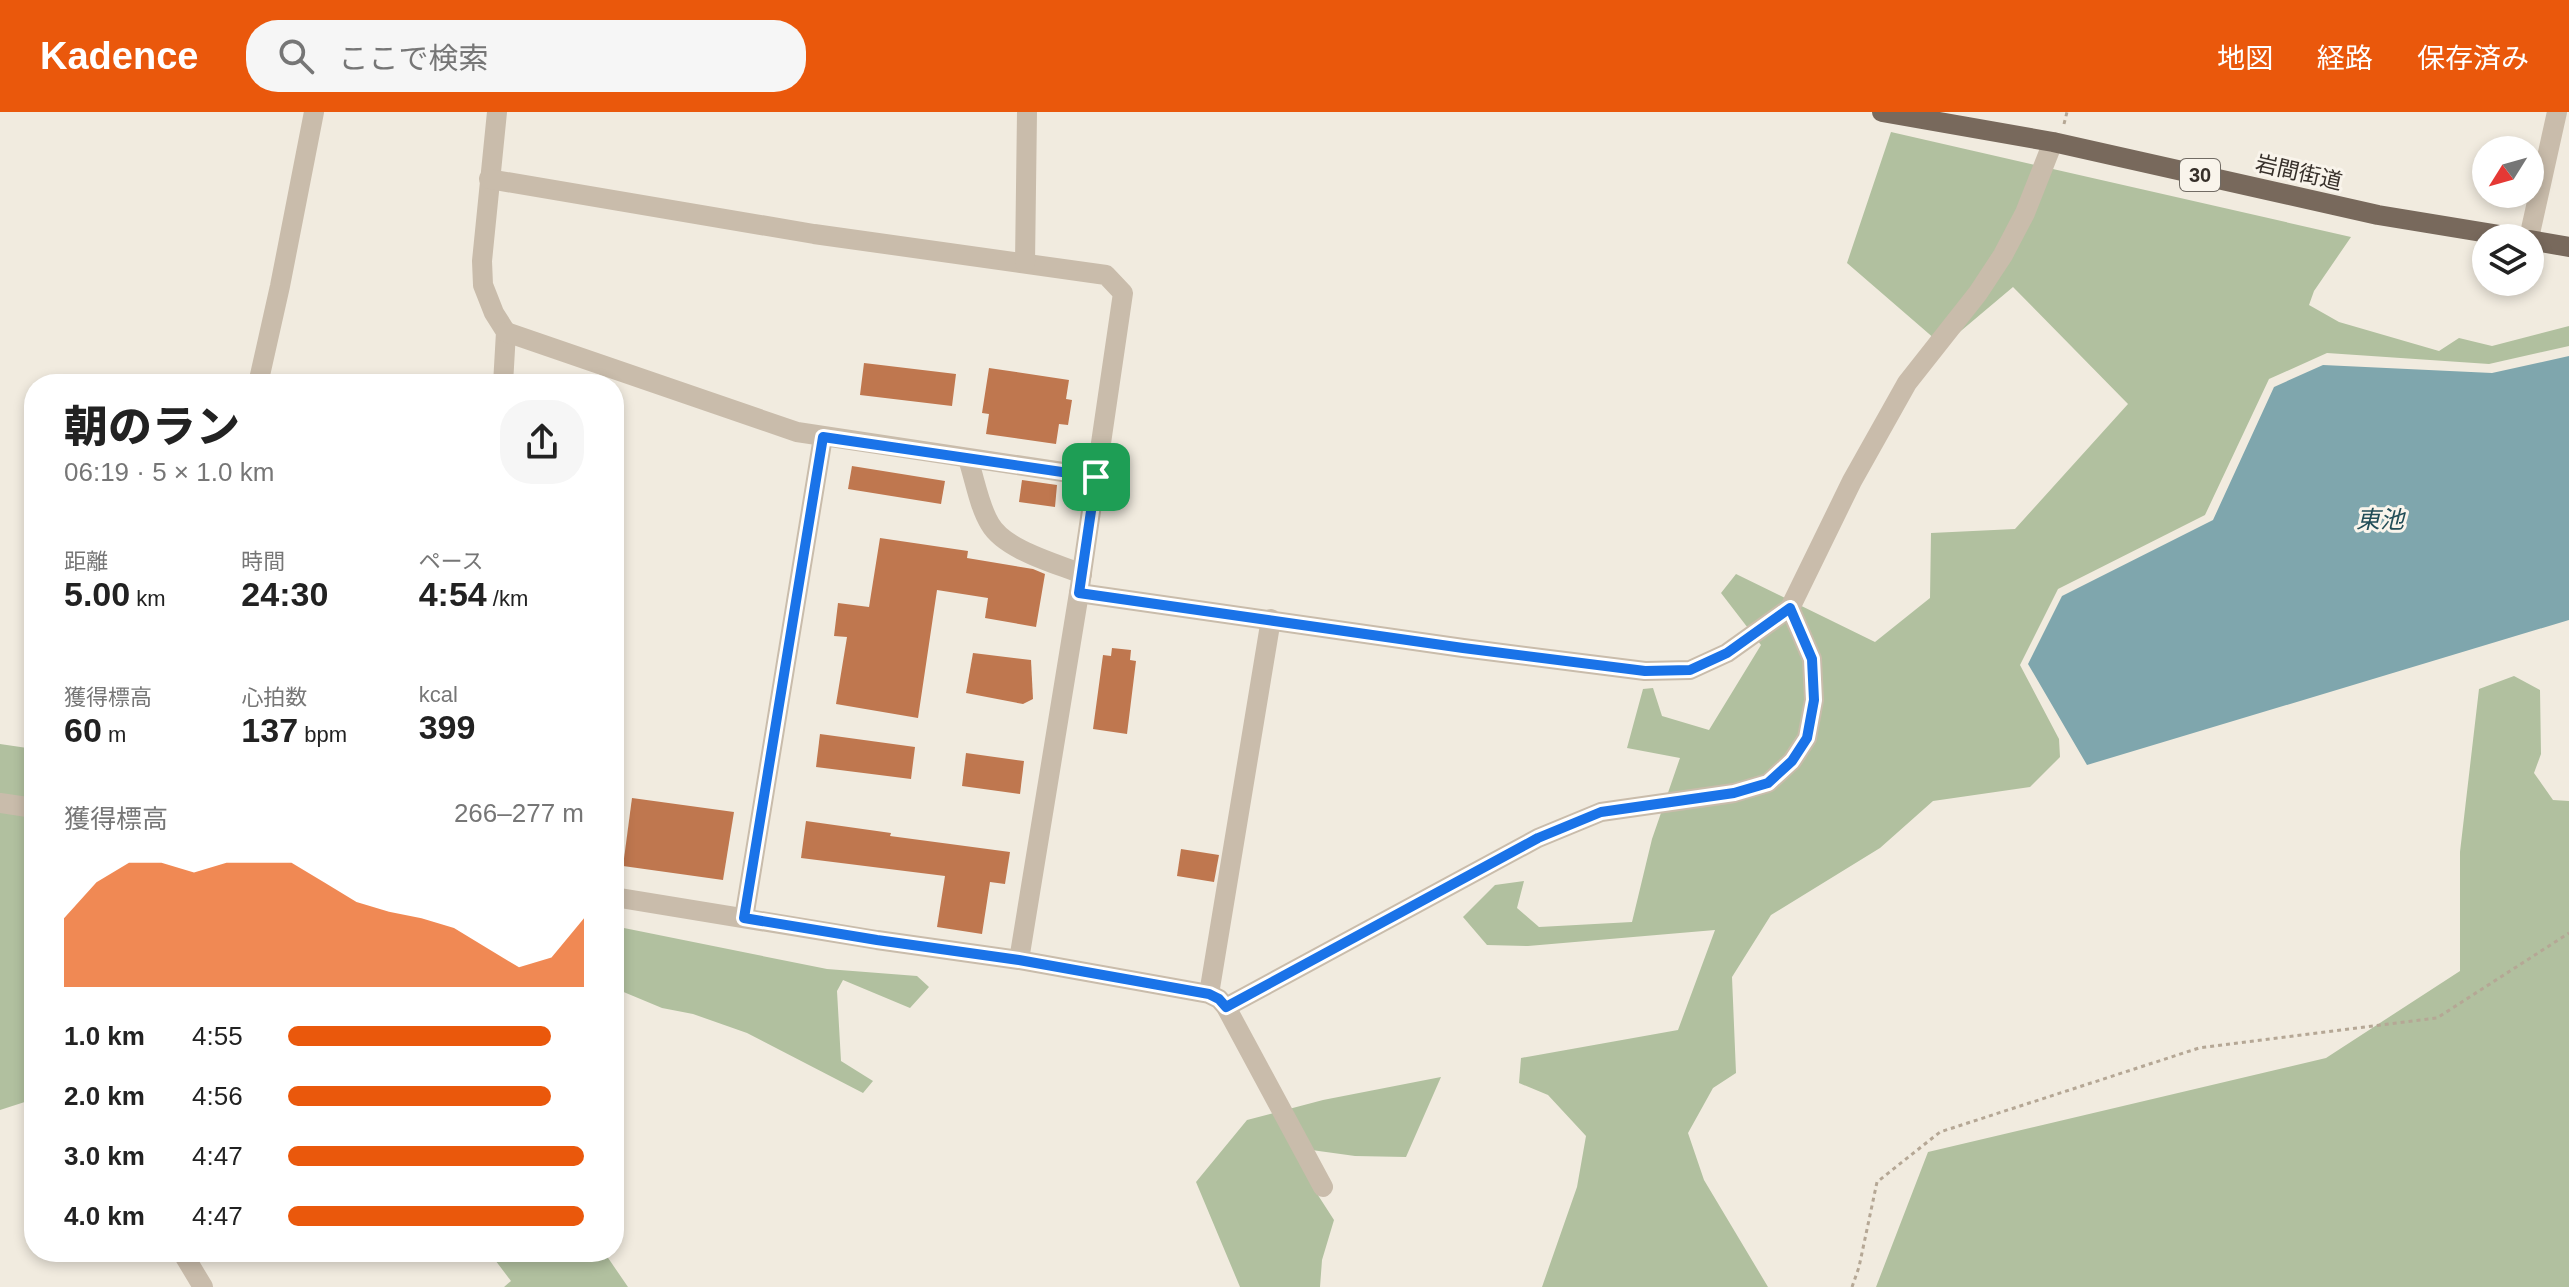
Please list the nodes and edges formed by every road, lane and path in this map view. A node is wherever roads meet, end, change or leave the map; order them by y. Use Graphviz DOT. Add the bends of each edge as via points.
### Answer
graph roads {
  1 [pos="314,112"];
  2 [pos="497,112"];
  3 [pos="1027,112"];
  4 [pos="1882,112"];
  5 [pos="2557,112"];
  6 [pos="2053,142"];
  7 [pos="489,179"];
  8 [pos="2532,224"];
  9 [pos="2472,230"];
  10 [pos="2544,242"];
  11 [pos="2569,247"];
  12 [pos="1025,263"];
  13 [pos="506,332"];
  14 [pos="260,374"];
  15 [pos="504,374"];
  16 [pos="823,437"];
  17 [pos="968,459"];
  18 [pos="1096,477"];
  19 [pos="1081,584"];
  20 [pos="1790,608"];
  21 [pos="1271,619"];
  22 [pos="0,803"];
  23 [pos="24,807"];
  24 [pos="624,899"];
  25 [pos="744,918"];
  26 [pos="2569,933"];
  27 [pos="1019,960"];
  28 [pos="1209,994"];
  29 [pos="1226,1007"];
  30 [pos="1323,1187"];
  31 [pos="188,1262"];
  32 [pos="203,1287"];
  33 [pos="1852,1287"];
  1 -- 14 [label="street"];
  2 -- 7 [label="street"];
  3 -- 12 [label="street"];
  4 -- 6 [label="main road, 岩間街道 / 30"];
  5 -- 8 [label="street"];
  6 -- 9 [label="main road, 岩間街道 / 30" via="2378,215"];
  6 -- 20 [label="street" via="2003,255 1907,383"];
  7 -- 12 [label="street" via="814,234"];
  7 -- 13 [label="street" via="483,285"];
  10 -- 11 [label="main road"];
  12 -- 18 [label="street" via="1106,275 1123,293"];
  13 -- 15 [label="street"];
  13 -- 16 [label="street" via="775,426"];
  16 -- 17 [label="street"];
  16 -- 25 [label="street"];
  17 -- 18 [label="street"];
  17 -- 19 [label="street" via="996,533"];
  18 -- 19 [label="street"];
  19 -- 21 [label="street"];
  19 -- 27 [label="street"];
  20 -- 21 [label="street" via="1727,653 1690,670 1645,671"];
  20 -- 29 [label="street" via="1812,659 1814,700 1807,738 1768,783 1734,793 1601,812 1538,838"];
  21 -- 28 [label="street"];
  22 -- 23 [label="street"];
  24 -- 25 [label="street"];
  25 -- 27 [label="street"];
  26 -- 33 [label="path" via="2437,1018 2199,1048 1940,1132 1877,1182"];
  27 -- 28 [label="street"];
  28 -- 29 [label="street"];
  29 -- 30 [label="street"];
  31 -- 32 [label="street"];
}
